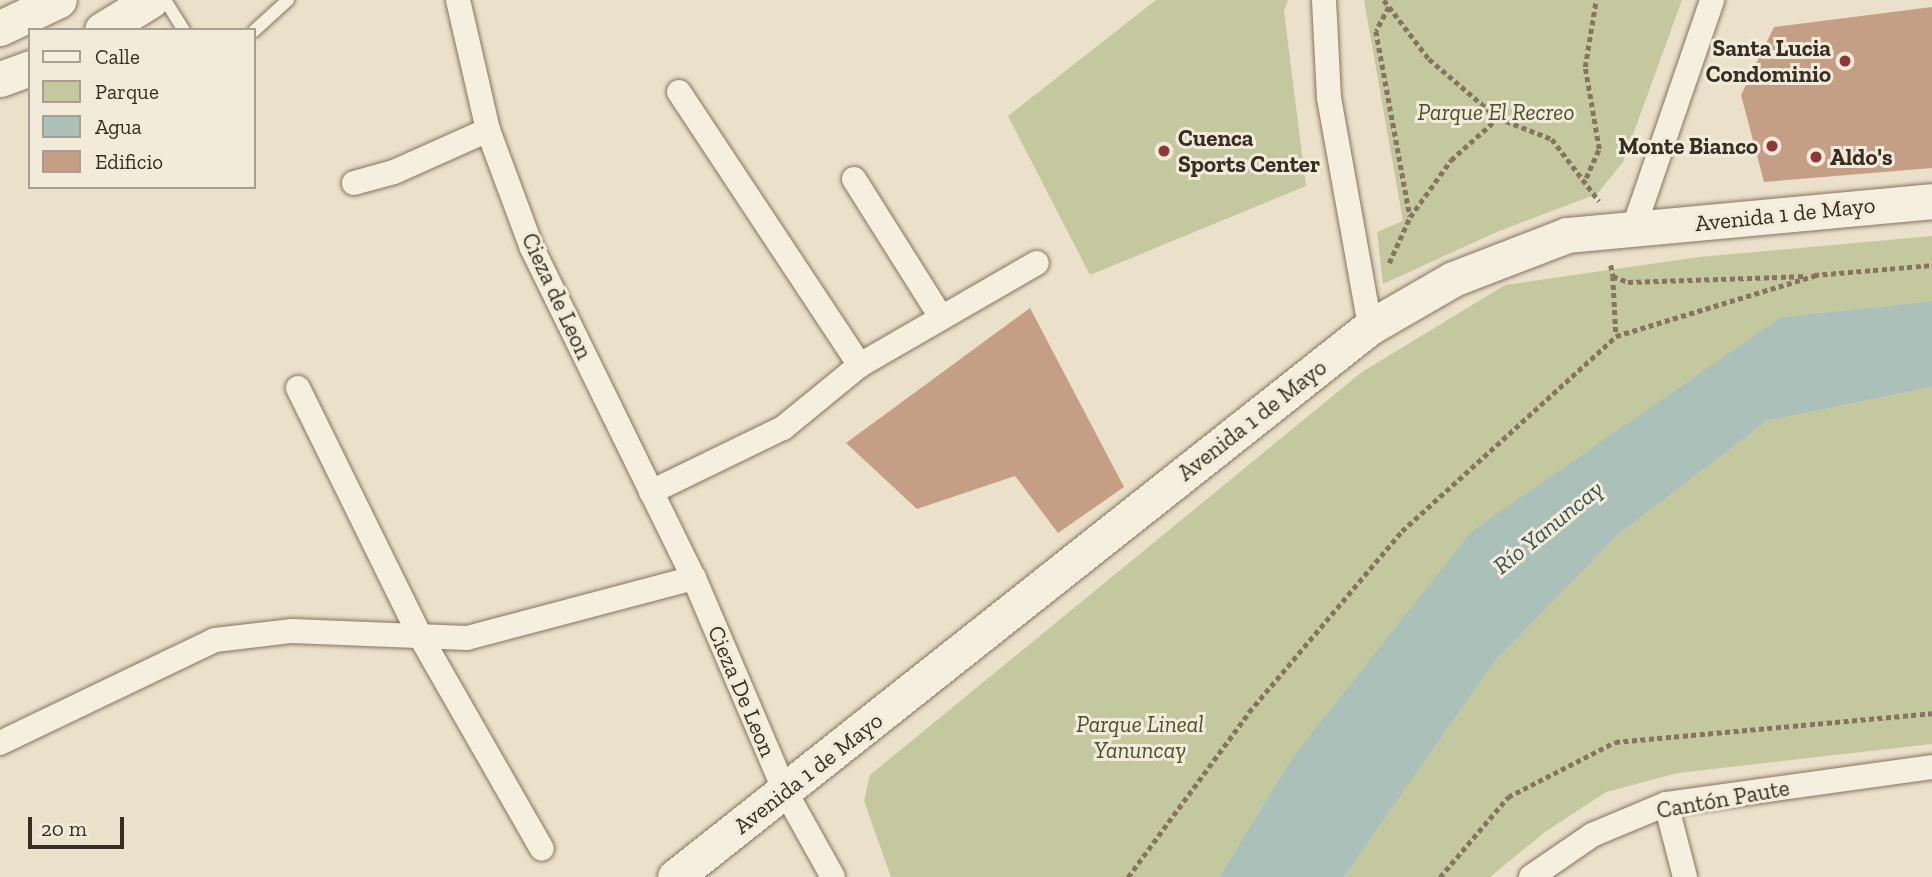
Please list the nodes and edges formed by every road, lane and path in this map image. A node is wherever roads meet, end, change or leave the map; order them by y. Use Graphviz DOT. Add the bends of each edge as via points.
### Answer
graph roads {
  1 [pos="59,0"];
  2 [pos="151,0"];
  3 [pos="165,0"];
  4 [pos="288,0"];
  5 [pos="458,0"];
  6 [pos="1324,0"];
  7 [pos="1384,0"];
  8 [pos="1596,0"];
  9 [pos="1712,0"];
  10 [pos="1389,7"];
  11 [pos="0,28"];
  12 [pos="105,28"];
  13 [pos="183,28"];
  14 [pos="256,28"];
  15 [pos="28,69"];
  16 [pos="0,79"];
  17 [pos="679,92"];
  18 [pos="1498,118"];
  19 [pos="488,130"];
  20 [pos="1586,178"];
  21 [pos="854,179"];
  22 [pos="354,183"];
  23 [pos="1597,194"];
  24 [pos="1932,201"];
  25 [pos="1410,217"];
  26 [pos="1619,231"];
  27 [pos="1037,263"];
  28 [pos="1932,265"];
  29 [pos="1387,267"];
  30 [pos="1817,275"];
  31 [pos="1614,276"];
  32 [pos="941,317"];
  33 [pos="1370,327"];
  34 [pos="1616,336"];
  35 [pos="860,365"];
  36 [pos="298,388"];
  37 [pos="651,492"];
  38 [pos="694,578"];
  39 [pos="420,636"];
  40 [pos="1932,713"];
  41 [pos="0,743"];
  42 [pos="1932,767"];
  43 [pos="785,791"];
  44 [pos="1666,804"];
  45 [pos="542,849"];
  46 [pos="1537,874"];
  47 [pos="675,877"];
  48 [pos="833,877"];
  49 [pos="1128,877"];
  50 [pos="1440,877"];
  51 [pos="1685,877"];
  1 -- 11 [label="main road"];
  2 -- 12 [label="main road"];
  3 -- 13 [label="lane"];
  4 -- 14 [label="lane"];
  5 -- 19 [label="street, Cieza de Leon"];
  6 -- 33 [label="street" via="1329,98"];
  7 -- 10 [label="path"];
  8 -- 20 [label="path" via="1585,67 1599,149"];
  9 -- 26 [label="street"];
  10 -- 18 [label="path" via="1429,59"];
  10 -- 25 [label="path" via="1376,31"];
  15 -- 16 [label="main road"];
  17 -- 35 [label="street"];
  18 -- 20 [label="path" via="1552,139"];
  18 -- 25 [label="path" via="1451,160"];
  19 -- 22 [label="street" via="394,172"];
  19 -- 37 [label="street, Cieza de Leon" via="532,248"];
  20 -- 23 [label="path"];
  21 -- 32 [label="street"];
  24 -- 26 [label="main road, Avenida 1 de Mayo"];
  25 -- 29 [label="path"];
  26 -- 31 [label="path"];
  26 -- 33 [label="main road, Avenida 1 de Mayo" via="1567,235 1485,265"];
  27 -- 32 [label="street"];
  28 -- 30 [label="path"];
  30 -- 31 [label="path" via="1628,282"];
  30 -- 34 [label="path"];
  31 -- 34 [label="path"];
  32 -- 35 [label="street"];
  33 -- 43 [label="main road, Avenida 1 de Mayo"];
  34 -- 49 [label="path" via="1402,531 1249,712"];
  35 -- 37 [label="street" via="783,428"];
  36 -- 39 [label="street"];
  37 -- 38 [label="street, Cieza de Leon"];
  38 -- 39 [label="street" via="487,635"];
  38 -- 43 [label="street, Cieza De Leon"];
  39 -- 41 [label="street" via="292,631 215,640"];
  39 -- 45 [label="street"];
  40 -- 50 [label="path" via="1615,742 1508,797"];
  42 -- 44 [label="street, Cantón Paute"];
  43 -- 47 [label="main road, Avenida 1 de Mayo"];
  43 -- 48 [label="street, Cieza De Leon"];
  44 -- 46 [label="street, Cantón Paute" via="1592,835"];
  44 -- 51 [label="street"];
}
